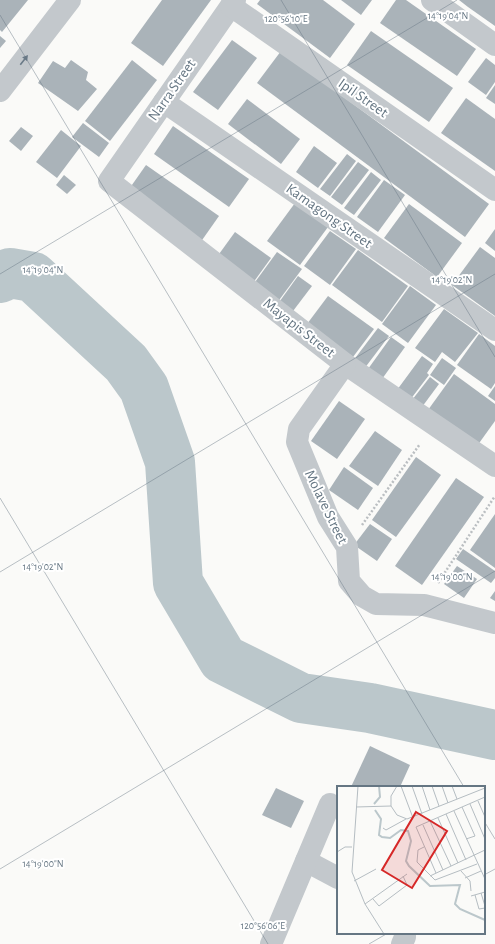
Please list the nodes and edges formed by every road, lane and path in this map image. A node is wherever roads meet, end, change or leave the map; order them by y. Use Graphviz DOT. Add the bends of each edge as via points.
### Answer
graph roads {
  1 [pos="70,0"];
  2 [pos="432,0"];
  3 [pos="233,3"];
  4 [pos="495,45"];
  5 [pos="0,91"];
  6 [pos="164,102"];
  7 [pos="109,181"];
  8 [pos="495,190"];
  9 [pos="495,330"];
  10 [pos="345,364"];
  11 [pos="434,424"];
  12 [pos="495,466"];
  13 [pos="495,496"];
  14 [pos="347,547"];
  15 [pos="424,605"];
  16 [pos="495,623"];
  17 [pos="330,804"];
  18 [pos="306,861"];
  19 [pos="337,877"];
  20 [pos="405,934"];
  21 [pos="271,944"];
  22 [pos="402,944"];
  5 -- 1 [label="street, one-way"];
  2 -- 4 [label="street"];
  3 -- 6 [label="street, Narra Street"];
  3 -- 8 [label="street, Ipil Street"];
  6 -- 7 [label="street, Narra Street"];
  6 -- 9 [label="street, Kamagong Street"];
  7 -- 10 [label="street, Mayapis Street"];
  10 -- 11 [label="street, Mayapis Street"];
  10 -- 14 [label="street, Molave Street" via="299,429 297,442 328,517"];
  11 -- 12 [label="street, Mayapis Street"];
  11 -- 14 [label="path"];
  13 -- 15 [label="path"];
  14 -- 15 [label="street, Molave Street" via="349,581 362,596 376,604"];
  15 -- 16 [label="street, Molave Street"];
  17 -- 18 [label="street"];
  18 -- 19 [label="street"];
  18 -- 21 [label="street"];
  20 -- 22 [label="street"];
}
